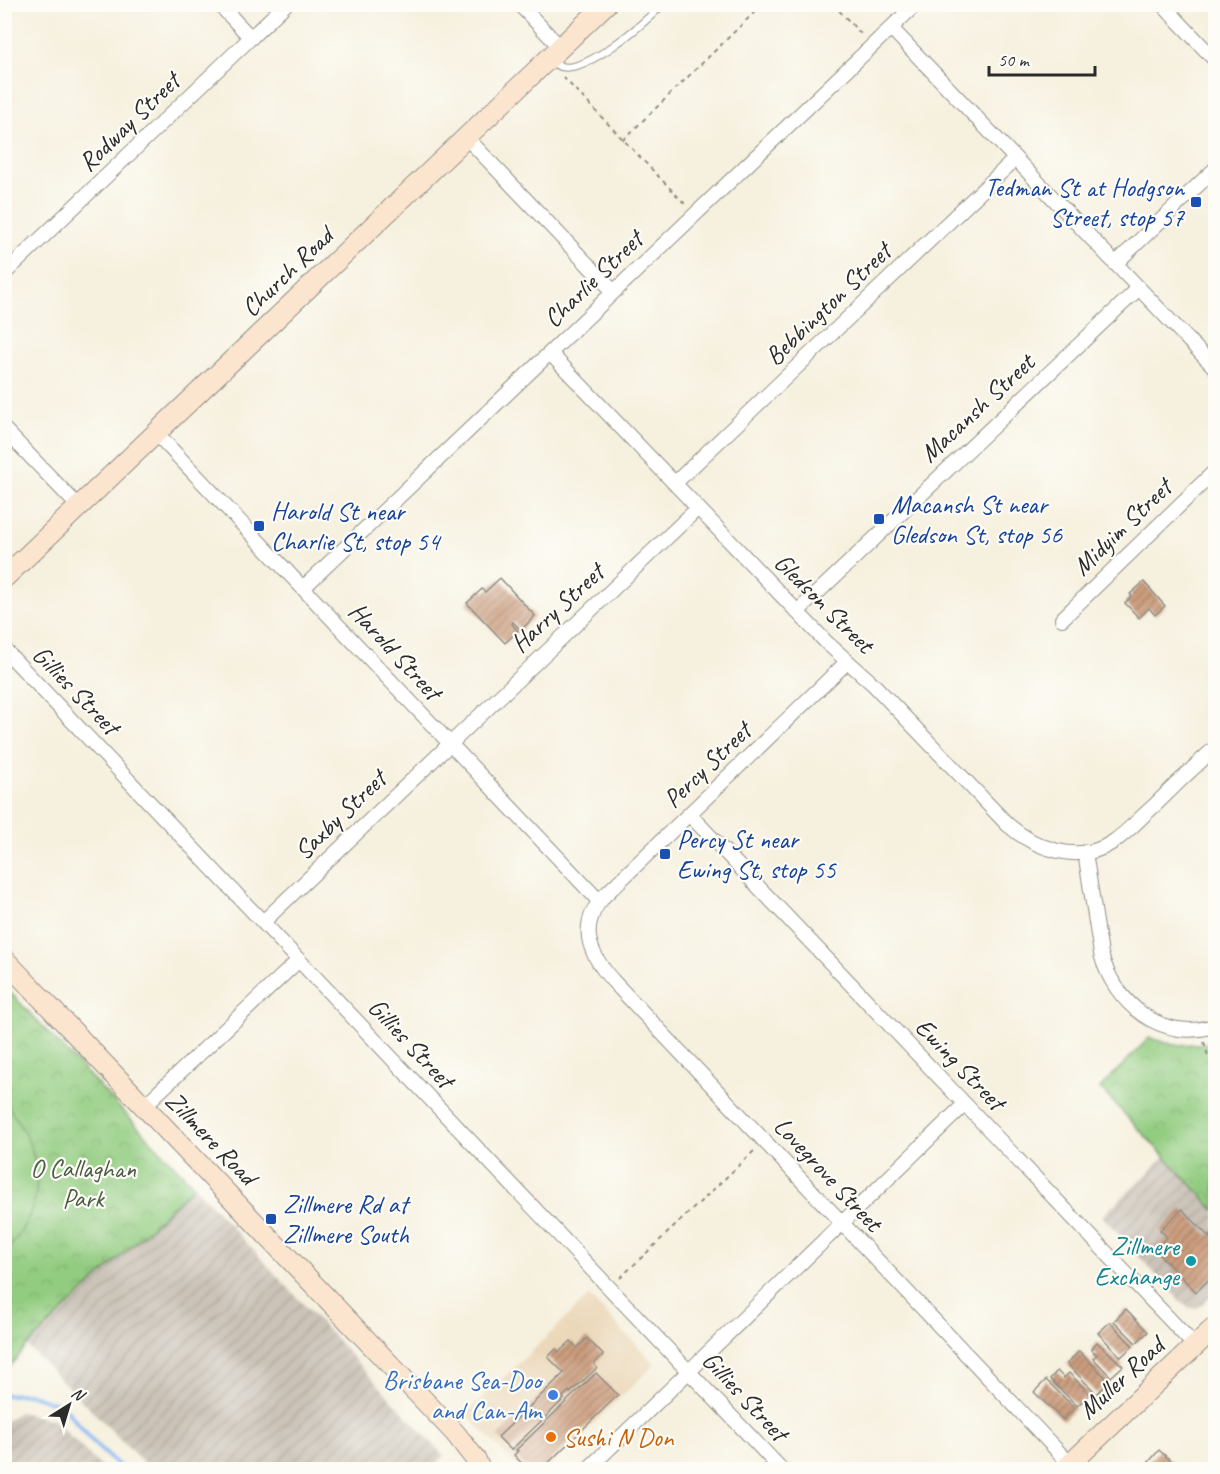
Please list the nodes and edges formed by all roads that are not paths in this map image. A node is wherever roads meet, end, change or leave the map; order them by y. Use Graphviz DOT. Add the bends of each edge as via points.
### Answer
graph roads {
  1 [pos="219,4"];
  2 [pos="286,4"];
  3 [pos="519,4"];
  4 [pos="606,4"];
  5 [pos="663,4"];
  6 [pos="916,4"];
  7 [pos="1161,4"];
  8 [pos="891,28"];
  9 [pos="251,38"];
  10 [pos="557,60"];
  11 [pos="1215,61"];
  12 [pos="466,138"];
  13 [pos="1015,159"];
  14 [pos="1215,168"];
  15 [pos="1115,264"];
  16 [pos="4,273"];
  17 [pos="1138,289"];
  18 [pos="614,292"];
  19 [pos="550,353"];
  20 [pos="1215,369"];
  21 [pos="4,429"];
  22 [pos="156,433"];
  23 [pos="1215,470"];
  24 [pos="675,483"];
  25 [pos="79,507"];
  26 [pos="698,508"];
  27 [pos="4,578"];
  28 [pos="303,588"];
  29 [pos="797,612"];
  30 [pos="1062,619"];
  31 [pos="4,649"];
  32 [pos="847,662"];
  33 [pos="450,743"];
  34 [pos="1215,747"];
  35 [pos="690,815"];
  36 [pos="1085,852"];
  37 [pos="600,902"];
  38 [pos="263,922"];
  39 [pos="4,960"];
  40 [pos="299,960"];
  41 [pos="1215,1025"];
  42 [pos="965,1104"];
  43 [pos="144,1106"];
  44 [pos="842,1223"];
  45 [pos="1215,1326"];
  46 [pos="1195,1346"];
  47 [pos="688,1370"];
  48 [pos="483,1466"];
  49 [pos="1067,1467"];
  50 [pos="587,1470"];
  51 [pos="782,1470"];
  1 -- 9 [label="street"];
  2 -- 9 [label="street, Rodway Street"];
  3 -- 10 [label="street"];
  4 -- 10 [label="street, Church Road"];
  5 -- 10 [label="lane" via="588,62 565,67 558,65"];
  6 -- 8 [label="street, Charlie Street"];
  7 -- 11 [label="street"];
  8 -- 13 [label="street"];
  8 -- 18 [label="street, Charlie Street"];
  9 -- 16 [label="street, Rodway Street"];
  10 -- 12 [label="street, Church Road"];
  12 -- 18 [label="street"];
  12 -- 22 [label="street, Church Road"];
  13 -- 15 [label="street"];
  13 -- 24 [label="street, Bebbington Street"];
  14 -- 15 [label="street"];
  15 -- 17 [label="street"];
  17 -- 20 [label="street"];
  17 -- 29 [label="street, Macansh Street"];
  18 -- 19 [label="street, Charlie Street"];
  19 -- 24 [label="street, Gledson Street"];
  19 -- 28 [label="street, Charlie Street"];
  21 -- 25 [label="street"];
  22 -- 25 [label="street, Church Road"];
  22 -- 28 [label="street, Harold Street"];
  23 -- 30 [label="street, Midyim Street"];
  24 -- 26 [label="street, Gledson Street"];
  25 -- 27 [label="street, Church Road"];
  26 -- 29 [label="street, Gledson Street"];
  26 -- 33 [label="street, Harry Street"];
  28 -- 33 [label="street, Harold Street"];
  29 -- 32 [label="street, Gledson Street"];
  31 -- 38 [label="street, Gillies Street"];
  32 -- 35 [label="street, Percy Street"];
  32 -- 36 [label="street, Gledson Street" via="873,684 1016,833 1048,850"];
  33 -- 37 [label="street, Harold Street"];
  33 -- 38 [label="street, Saxby Street"];
  34 -- 36 [label="street" via="1122,835 1104,847"];
  35 -- 37 [label="street, Percy Street"];
  35 -- 42 [label="street, Ewing Street"];
  36 -- 41 [label="street" via="1101,954 1116,989 1133,1008 1154,1021 1180,1028"];
  37 -- 44 [label="street, Lovegrove Street" via="588,929 600,966"];
  38 -- 40 [label="street, Gillies Street"];
  39 -- 43 [label="street, Zillmere Road"];
  40 -- 43 [label="street"];
  40 -- 47 [label="street, Gillies Street"];
  42 -- 44 [label="street"];
  42 -- 46 [label="street, Ewing Street"];
  43 -- 48 [label="street, Zillmere Road" via="444,1420"];
  44 -- 47 [label="street"];
  44 -- 49 [label="street, Lovegrove Street"];
  45 -- 46 [label="street, Muller Road"];
  46 -- 49 [label="street, Muller Road"];
  47 -- 50 [label="street"];
  47 -- 51 [label="street, Gillies Street"];
}
